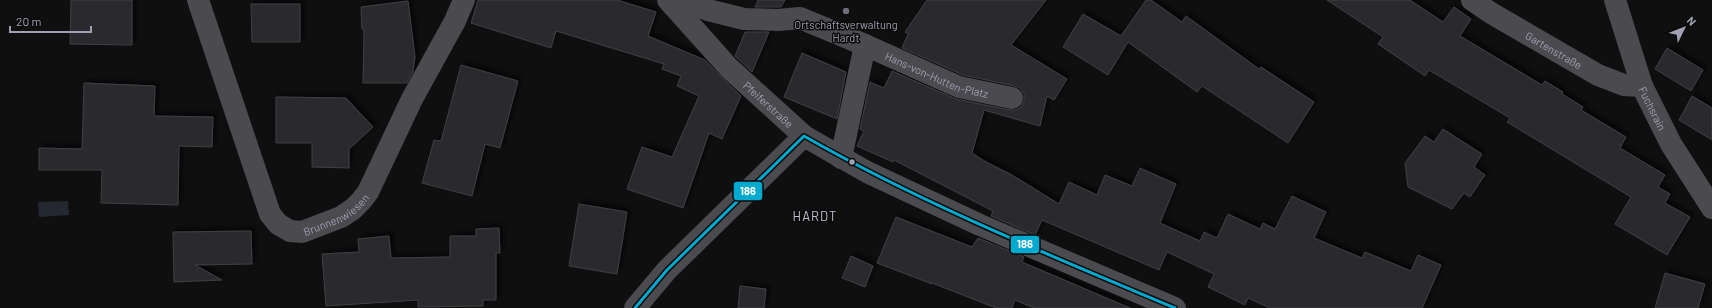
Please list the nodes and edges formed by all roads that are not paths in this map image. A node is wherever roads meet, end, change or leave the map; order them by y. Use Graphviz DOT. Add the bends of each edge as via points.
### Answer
graph roads {
  1 [pos="198,0"];
  2 [pos="464,0"];
  3 [pos="668,0"];
  4 [pos="682,0"];
  5 [pos="1472,0"];
  6 [pos="1615,0"];
  7 [pos="865,45"];
  8 [pos="1642,86"];
  9 [pos="1012,98"];
  10 [pos="804,136"];
  11 [pos="841,158"];
  12 [pos="1712,208"];
  13 [pos="635,308"];
  14 [pos="1175,308"];
  1 -- 2 [label="street, Brunnenwiesen" via="270,214 278,224 290,231 302,232 341,217 353,209 368,192 412,99"];
  3 -- 10 [label="street, Pfeiferstraße" via="729,68"];
  4 -- 7 [label="street, Hans-von-Hutten-Platz" via="744,19 800,18"];
  5 -- 8 [label="street, Gartenstraße" via="1598,75 1624,85"];
  6 -- 8 [label="street, Fuchsrain"];
  7 -- 9 [label="street, Hans-von-Hutten-Platz" via="959,87"];
  7 -- 11 [label="street"];
  8 -- 12 [label="street, Fuchsrain" via="1671,144"];
  10 -- 11 [label="street, Pfeiferstraße"];
  10 -- 13 [label="street" via="667,270"];
  11 -- 14 [label="street, Pfeiferstraße" via="980,226"];
}
